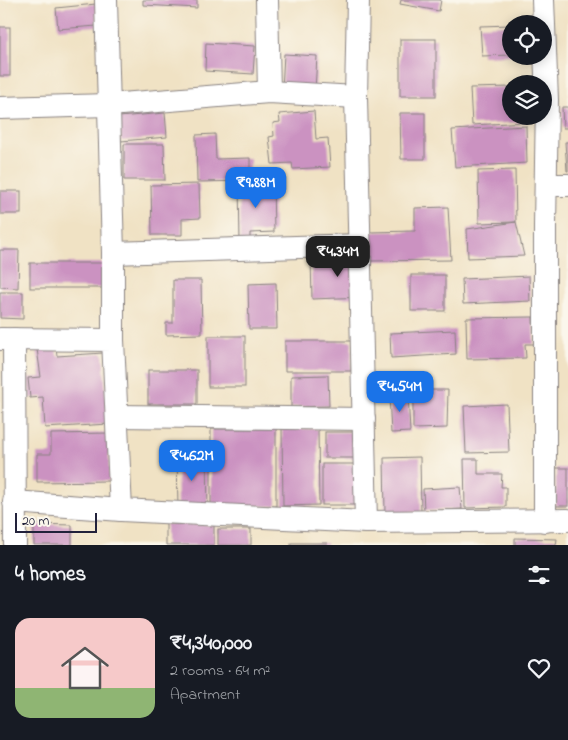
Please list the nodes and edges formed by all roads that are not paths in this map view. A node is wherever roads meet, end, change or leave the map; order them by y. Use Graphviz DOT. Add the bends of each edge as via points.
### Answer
graph roads {
  1 [pos="106,0"];
  2 [pos="267,0"];
  3 [pos="358,0"];
  4 [pos="543,0"];
  5 [pos="269,92"];
  6 [pos="356,97"];
  7 [pos="108,105"];
  8 [pos="0,108"];
  9 [pos="557,185"];
  10 [pos="360,245"];
  11 [pos="113,253"];
  12 [pos="7,339"];
  13 [pos="113,340"];
  14 [pos="116,416"];
  15 [pos="364,419"];
  16 [pos="14,502"];
  17 [pos="121,510"];
  18 [pos="568,520"];
  19 [pos="545,521"];
  20 [pos="366,522"];
  21 [pos="15,545"];
  1 -- 7 [label="street"];
  2 -- 5 [label="street"];
  3 -- 6 [label="street"];
  4 -- 9 [label="street" via="547,100"];
  5 -- 6 [label="street"];
  5 -- 7 [label="street"];
  6 -- 10 [label="street"];
  7 -- 8 [label="street"];
  7 -- 11 [label="street"];
  9 -- 19 [label="street"];
  10 -- 11 [label="street"];
  10 -- 15 [label="street"];
  11 -- 13 [label="street"];
  12 -- 13 [label="street"];
  12 -- 16 [label="street"];
  13 -- 14 [label="street"];
  14 -- 15 [label="street"];
  14 -- 17 [label="street"];
  15 -- 20 [label="street"];
  16 -- 17 [label="street"];
  16 -- 21 [label="street"];
  17 -- 20 [label="street"];
  18 -- 19 [label="street"];
  19 -- 20 [label="street"];
}
